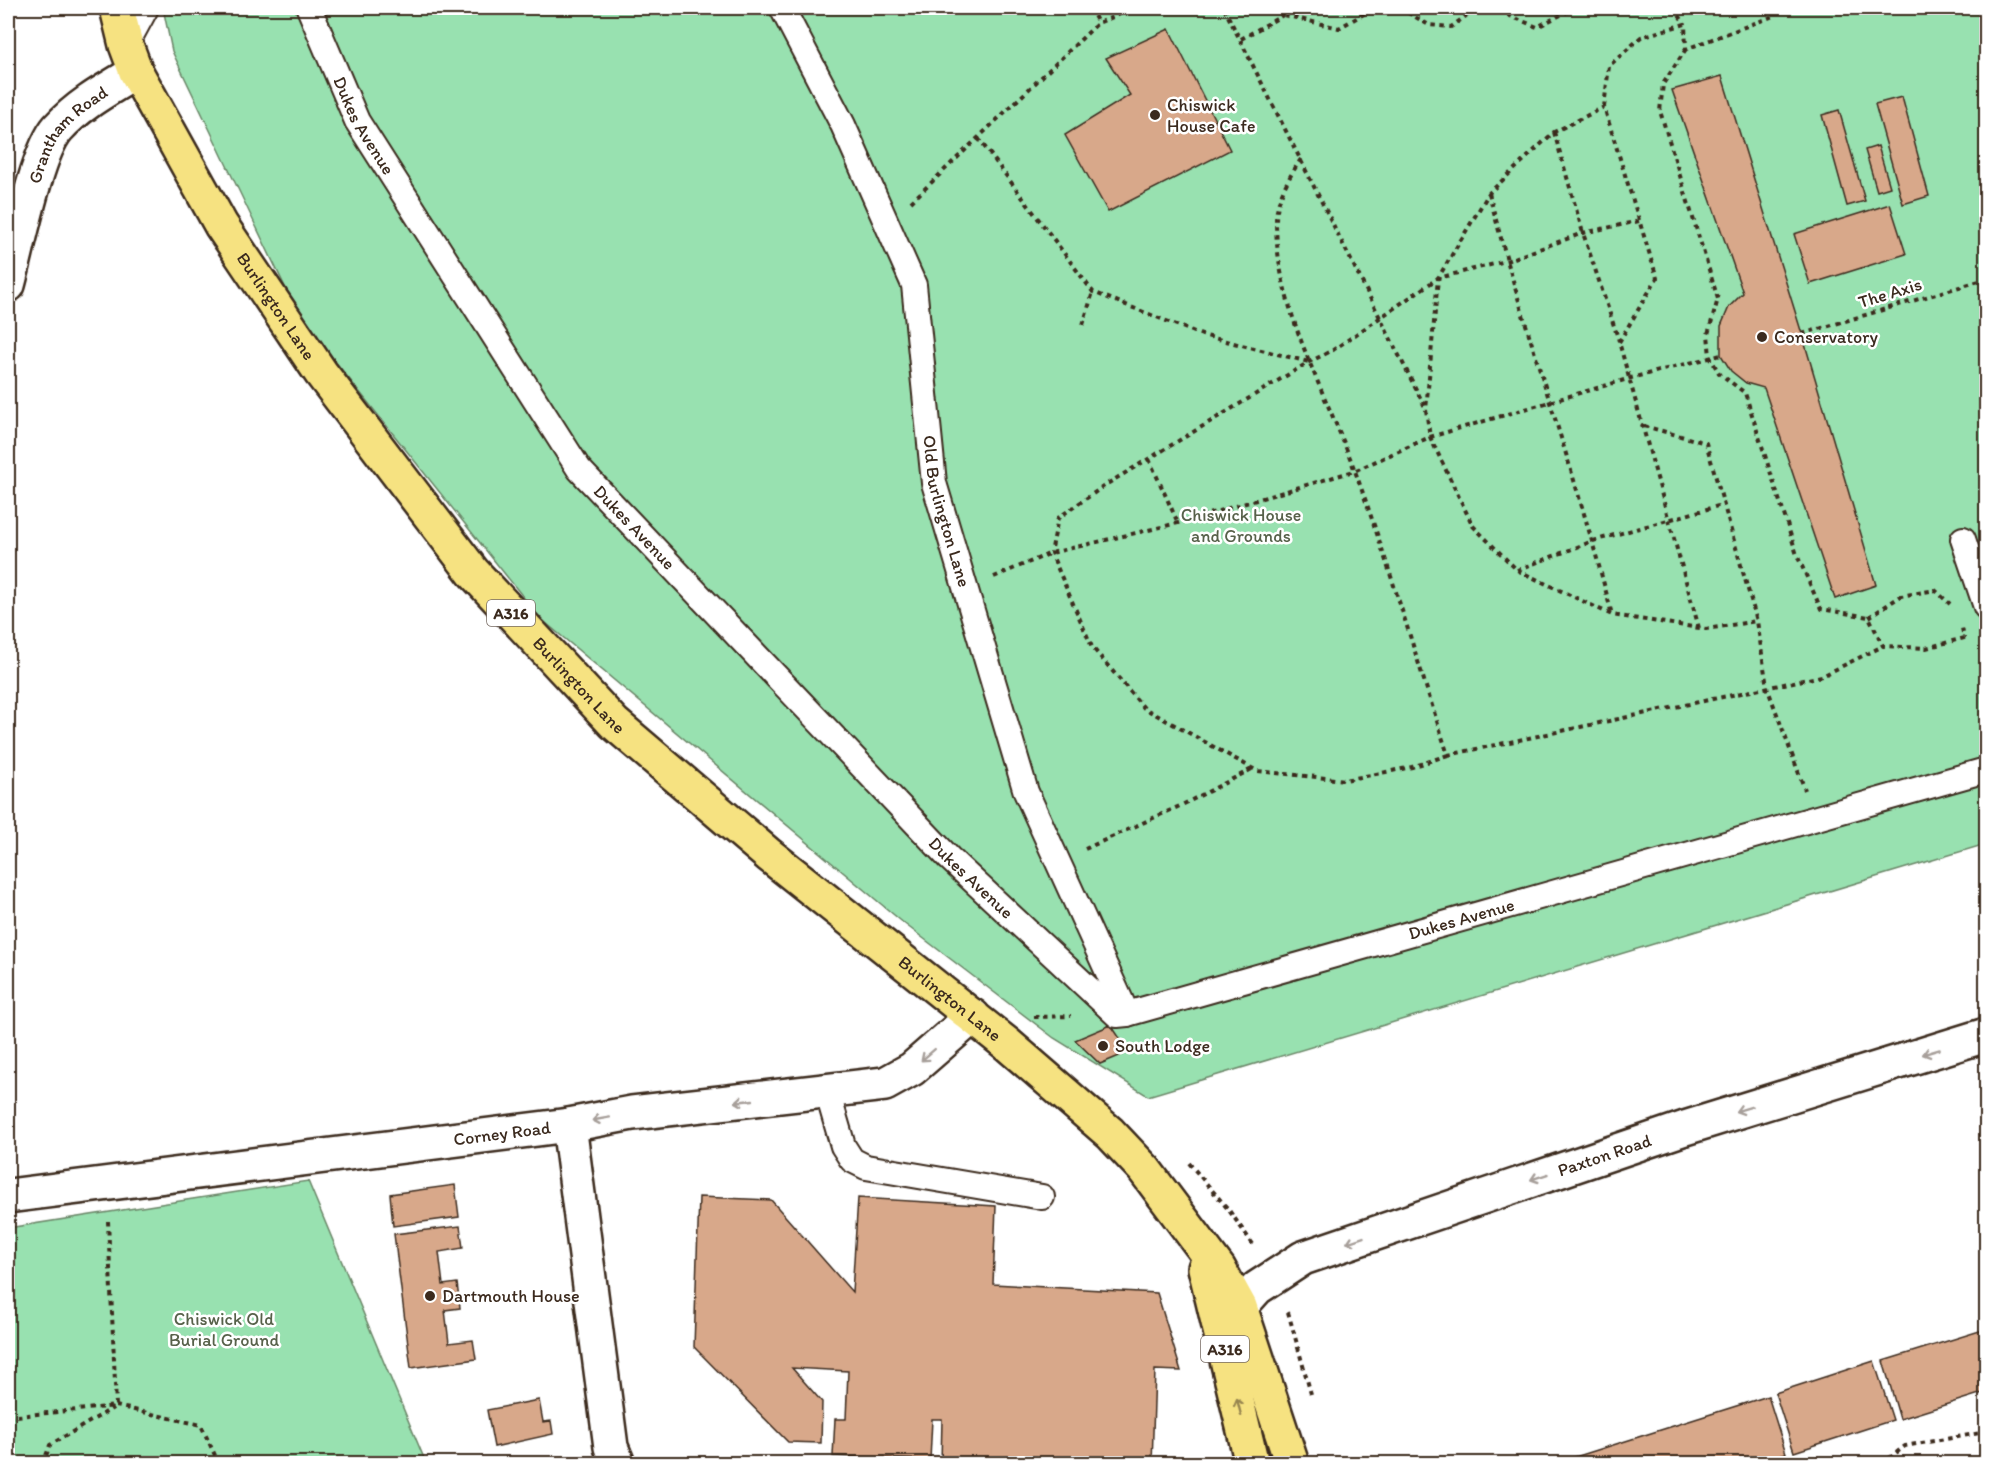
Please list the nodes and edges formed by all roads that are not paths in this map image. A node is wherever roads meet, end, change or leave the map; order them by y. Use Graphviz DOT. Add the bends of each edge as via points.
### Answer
graph roads {
  1 [pos="117,8"];
  2 [pos="146,8"];
  3 [pos="309,8"];
  4 [pos="782,8"];
  5 [pos="131,59"];
  6 [pos="8,285"];
  7 [pos="1964,539"];
  8 [pos="1986,607"];
  9 [pos="1986,770"];
  10 [pos="1127,1014"];
  11 [pos="973,1016"];
  12 [pos="1986,1035"];
  13 [pos="827,1091"];
  14 [pos="569,1125"];
  15 [pos="8,1197"];
  16 [pos="1042,1197"];
  17 [pos="1194,1235"];
  18 [pos="1240,1308"];
  19 [pos="618,1464"];
  20 [pos="1252,1464"];
  21 [pos="1292,1464"];
  1 -- 5 [label="highway, Burlington Lane / A316"];
  2 -- 5 [label="lane"];
  3 -- 10 [label="lane, Dukes Avenue" via="357,121 579,469 950,858 1117,1015"];
  4 -- 10 [label="lane, Old Burlington Lane" via="843,125 914,285 934,483 1026,792"];
  5 -- 6 [label="street, Grantham Road" via="56,130 42,159"];
  5 -- 11 [label="highway, Burlington Lane / A316" via="221,225 321,373 472,572 614,723 769,855"];
  7 -- 8 [label="lane"];
  9 -- 10 [label="lane, Dukes Avenue"];
  11 -- 13 [label="street, Corney Road, one-way" via="912,1069 885,1084"];
  11 -- 17 [label="highway, Burlington Lane / A316" via="1110,1133 1144,1169"];
  12 -- 18 [label="street, Paxton Road, one-way" via="1684,1128 1303,1257 1257,1288"];
  13 -- 14 [label="street, Corney Road, one-way" via="632,1113"];
  13 -- 16 [label="lane" via="843,1146 852,1160 866,1167"];
  14 -- 15 [label="street, Corney Road"];
  14 -- 19 [label="street" via="611,1447"];
  17 -- 18 [label="highway, Burlington Lane / A316" via="1219,1269"];
  20 -- 17 [label="highway, Burlington Lane / A316, one-way" via="1208,1278"];
  18 -- 21 [label="highway, Burlington Lane / A316"];
}
